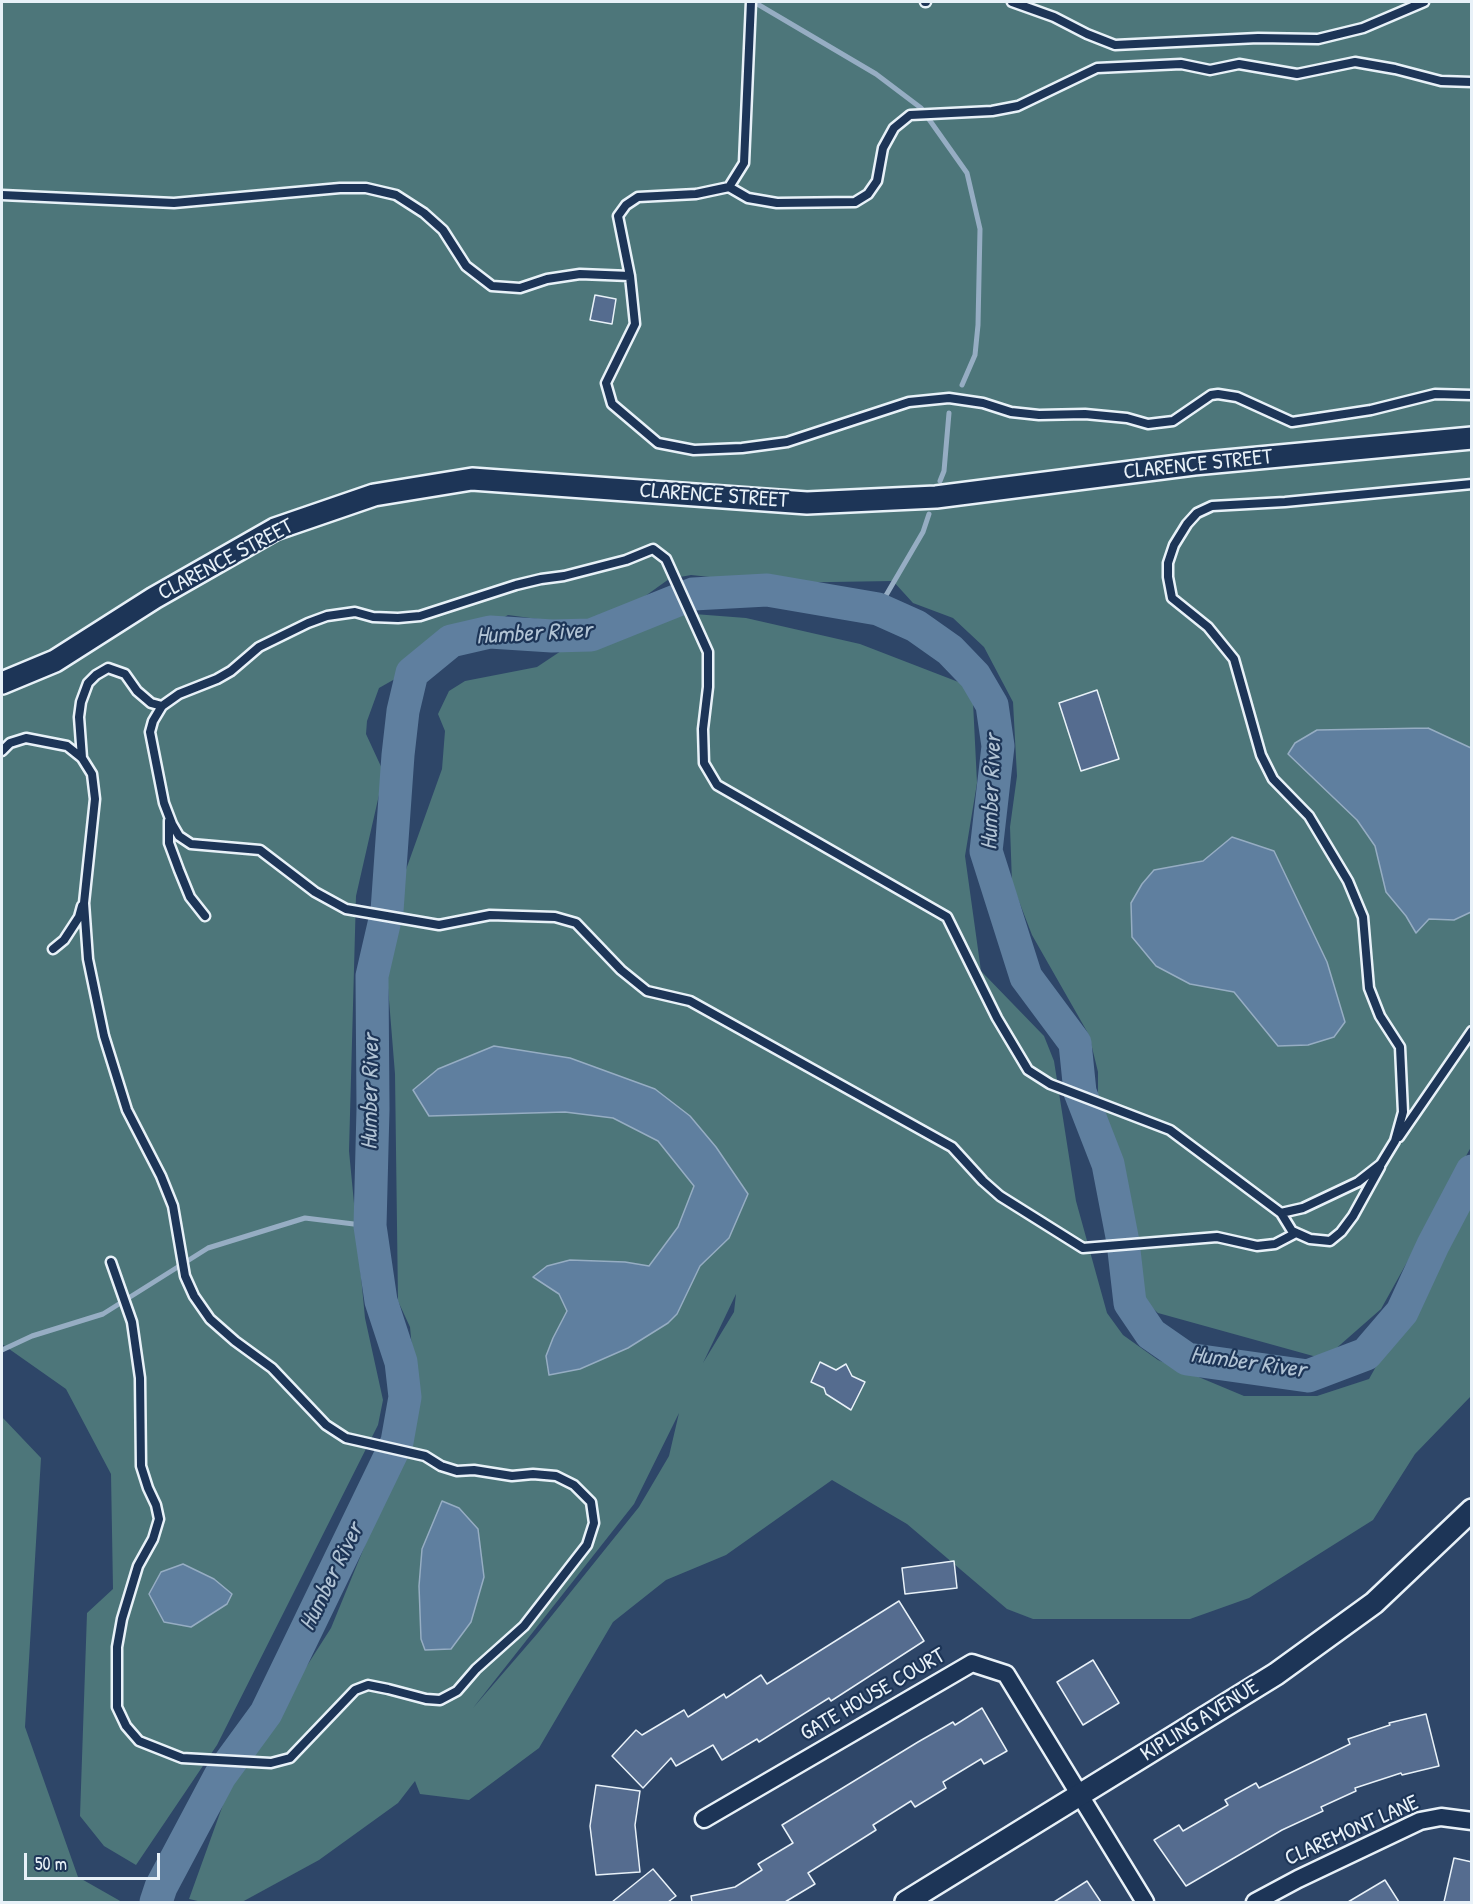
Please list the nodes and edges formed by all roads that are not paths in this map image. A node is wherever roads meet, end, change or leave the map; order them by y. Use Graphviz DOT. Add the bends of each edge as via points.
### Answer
graph roads {
  1 [pos="751,2"];
  2 [pos="1012,2"];
  3 [pos="1424,2"];
  4 [pos="1472,82"];
  5 [pos="729,187"];
  6 [pos="2,195"];
  7 [pos="630,276"];
  8 [pos="1472,395"];
  9 [pos="1472,438"];
  10 [pos="1472,484"];
  11 [pos="2,683"];
  12 [pos="162,706"];
  13 [pos="2,751"];
  14 [pos="82,758"];
  15 [pos="169,818"];
  16 [pos="86,890"];
  17 [pos="205,916"];
  18 [pos="52,949"];
  19 [pos="1472,1031"];
  20 [pos="1395,1141"];
  21 [pos="1383,1161"];
  22 [pos="1281,1213"];
  23 [pos="1296,1233"];
  24 [pos="111,1262"];
  25 [pos="1472,1510"];
  26 [pos="1080,1796"];
  27 [pos="704,1819"];
  28 [pos="1472,1821"];
  29 [pos="906,1902"];
  30 [pos="1145,1902"];
  31 [pos="1255,1902"];
  1 -- 5 [label="lane" via="744,163"];
  2 -- 3 [label="lane" via="1115,45 1318,39 1364,28"];
  4 -- 5 [label="lane" via="1441,81 1355,62 1296,74 1239,64 1210,70 1181,64 1097,68 1017,106 910,115 894,128 884,148 878,181 855,202 777,203 748,198"];
  5 -- 7 [label="lane" via="696,194 638,197 626,205 618,216"];
  6 -- 7 [label="lane" via="174,203 366,188 396,195 424,213 443,230 466,266 492,286 520,288 580,274"];
  7 -- 8 [label="lane" via="635,324 606,383 612,404 658,443 694,450 787,442 909,402 949,398 1020,413 1085,414 1148,424 1173,421 1218,394 1237,397 1292,422 1371,410 1435,394"];
  9 -- 11 [label="street, CLARENCE STREET" via="1194,464 936,498 807,503 472,479 374,495 275,529 154,598 55,661"];
  10 -- 20 [label="lane" via="1212,506 1197,513 1187,524 1168,563 1172,598 1208,627 1234,660 1260,755 1273,779 1309,816 1348,881 1363,917 1369,988 1380,1016 1400,1047 1403,1112"];
  12 -- 14 [label="lane" via="151,703 125,674 108,668 96,675 88,683 81,702"];
  12 -- 15 [label="lane" via="150,732"];
  12 -- 22 [label="lane" via="178,694 231,671 277,637 327,616 355,612 381,618 420,616 516,585 626,560 653,549 666,559 708,652 704,763 717,784 947,917 997,1018 1028,1070 1050,1084 1170,1130"];
  13 -- 14 [label="lane" via="10,743 26,738 67,746"];
  14 -- 16 [label="lane" via="92,774 96,799"];
  15 -- 17 [label="lane" via="169,843 190,897"];
  15 -- 23 [label="lane" via="179,836 191,844 260,850 315,892 346,909 439,925 490,915 555,917 576,923 646,991 690,1001 952,1147 1000,1196 1083,1248 1217,1237 1257,1246 1275,1244"];
  16 -- 18 [label="lane" via="79,917 64,940"];
  16 -- 24 [label="lane" via="88,959 104,1036 127,1110 173,1206 185,1276 210,1319 272,1368 326,1425 346,1438 425,1456 457,1470 556,1476 574,1485 591,1502 594,1523 586,1545 524,1626 457,1691 440,1700 368,1685 355,1690 290,1758 271,1763 182,1758 139,1741 117,1707 117,1647 138,1566 159,1519 141,1466 140,1378 132,1322"];
  19 -- 20 [label="lane"];
  20 -- 21 [label="lane"];
  21 -- 22 [label="lane" via="1358,1182 1303,1208"];
  21 -- 23 [label="lane" via="1341,1232 1330,1241"];
  22 -- 23 [label="lane"];
  25 -- 26 [label="street, KIPLING AVENUE" via="1374,1603 1276,1674"];
  26 -- 27 [label="street, GATE HOUSE COURT" via="1006,1674 972,1663"];
  26 -- 29 [label="street, KIPLING AVENUE"];
  26 -- 30 [label="street, GATE HOUSE COURT"];
  28 -- 31 [label="street, CLAREMONT LANE" via="1441,1817 1420,1821"];
}
